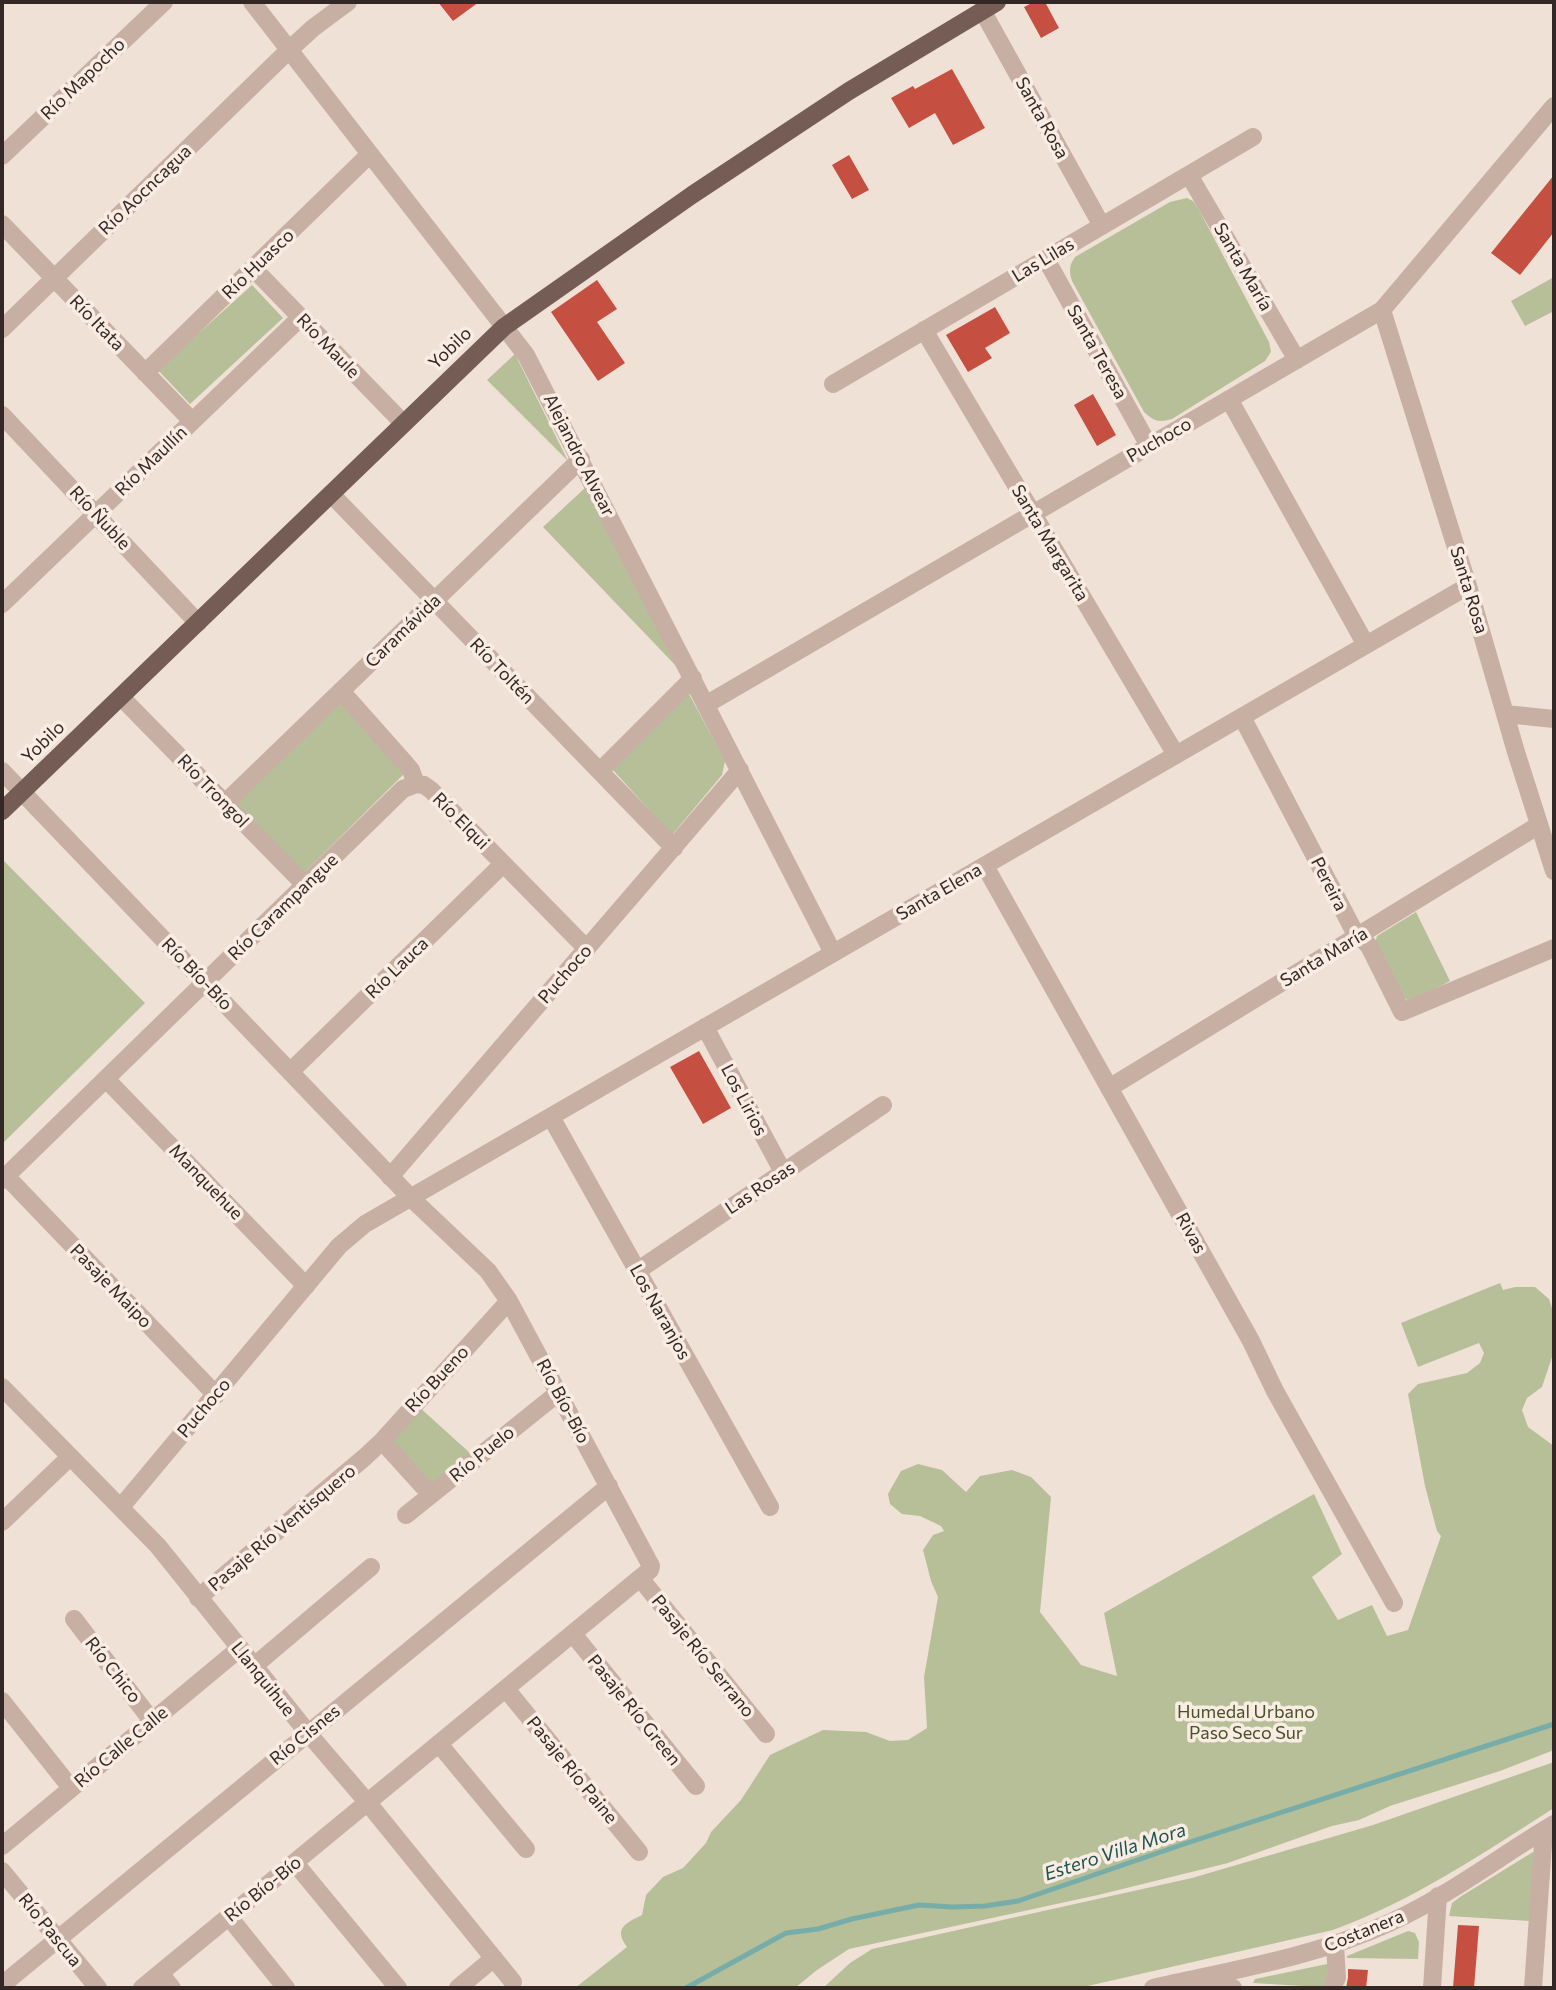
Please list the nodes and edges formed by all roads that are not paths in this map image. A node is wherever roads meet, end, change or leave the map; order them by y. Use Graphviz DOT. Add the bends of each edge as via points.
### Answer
graph roads {
  1 [pos="164,2"];
  2 [pos="252,2"];
  3 [pos="348,2"];
  4 [pos="990,6"];
  5 [pos="289,50"];
  6 [pos="1554,106"];
  7 [pos="1254,137"];
  8 [pos="370,154"];
  9 [pos="2,156"];
  10 [pos="1189,174"];
  11 [pos="2,224"];
  12 [pos="1102,226"];
  13 [pos="1046,259"];
  14 [pos="253,268"];
  15 [pos="54,278"];
  16 [pos="1382,310"];
  17 [pos="301,317"];
  18 [pos="504,327"];
  19 [pos="2,329"];
  20 [pos="925,330"];
  21 [pos="1297,360"];
  22 [pos="145,373"];
  23 [pos="833,384"];
  24 [pos="1229,399"];
  25 [pos="2,415"];
  26 [pos="192,421"];
  27 [pos="403,423"];
  28 [pos="1149,446"];
  29 [pos="581,459"];
  30 [pos="331,494"];
  31 [pos="96,513"];
  32 [pos="1033,514"];
  33 [pos="1468,586"];
  34 [pos="435,601"];
  35 [pos="2,604"];
  36 [pos="198,623"];
  37 [pos="1366,645"];
  38 [pos="693,678"];
  39 [pos="341,691"];
  40 [pos="121,696"];
  41 [pos="707,704"];
  42 [pos="1506,714"];
  43 [pos="1242,717"];
  44 [pos="1554,719"];
  45 [pos="1176,755"];
  46 [pos="740,770"];
  47 [pos="2,771"];
  48 [pos="600,771"];
  49 [pos="416,784"];
  50 [pos="22,792"];
  51 [pos="225,803"];
  52 [pos="2,811"];
  53 [pos="1539,825"];
  54 [pos="674,848"];
  55 [pos="503,864"];
  56 [pos="985,866"];
  57 [pos="1554,871"];
  58 [pos="304,885"];
  59 [pos="1359,936"];
  60 [pos="1554,948"];
  61 [pos="587,949"];
  62 [pos="833,953"];
  63 [pos="205,983"];
  64 [pos="705,1027"];
  65 [pos="290,1072"];
  66 [pos="106,1079"];
  67 [pos="1109,1088"];
  68 [pos="883,1105"];
  69 [pos="551,1117"];
  70 [pos="783,1172"];
  71 [pos="390,1177"];
  72 [pos="4,1178"];
  73 [pos="411,1198"];
  74 [pos="637,1271"];
  75 [pos="306,1286"];
  76 [pos="509,1301"];
  77 [pos="2,1387"];
  78 [pos="558,1394"];
  79 [pos="216,1395"];
  80 [pos="382,1441"];
  81 [pos="69,1457"];
  82 [pos="365,1457"];
  83 [pos="609,1486"];
  84 [pos="431,1495"];
  85 [pos="121,1507"];
  86 [pos="770,1507"];
  87 [pos="406,1515"];
  88 [pos="2,1522"];
  89 [pos="371,1567"];
  90 [pos="640,1578"];
  91 [pos="198,1598"];
  92 [pos="1394,1603"];
  93 [pos="74,1619"];
  94 [pos="573,1634"];
  95 [pos="239,1649"];
  96 [pos="254,1666"];
  97 [pos="506,1689"];
  98 [pos="2,1701"];
  99 [pos="152,1721"];
  100 [pos="308,1733"];
  101 [pos="766,1734"];
  102 [pos="439,1744"];
  103 [pos="696,1786"];
  104 [pos="72,1788"];
  105 [pos="368,1803"];
  106 [pos="1549,1827"];
  107 [pos="2,1846"];
  108 [pos="526,1849"];
  109 [pos="639,1852"];
  110 [pos="295,1863"];
  111 [pos="2,1871"];
  112 [pos="1438,1896"];
  113 [pos="229,1917"];
  114 [pos="57,1939"];
  115 [pos="1335,1945"];
  116 [pos="494,1958"];
  117 [pos="160,1973"];
  118 [pos="1204,1976"];
  119 [pos="513,1982"];
  120 [pos="2,1985"];
  121 [pos="98,1988"];
  122 [pos="142,1988"];
  123 [pos="172,1988"];
  124 [pos="286,1988"];
  125 [pos="398,1988"];
  126 [pos="458,1988"];
  127 [pos="1153,1988"];
  128 [pos="1233,1988"];
  129 [pos="1331,1988"];
  130 [pos="1432,1988"];
  131 [pos="1533,1988"];
  1 -- 9 [label="street, Río Mapocho"];
  2 -- 5 [label="street, Alejandro Alvear"];
  3 -- 5 [label="street, Río Aocncagua"];
  4 -- 12 [label="street, Santa Rosa"];
  4 -- 18 [label="main road, Yobilo" via="849,91"];
  5 -- 8 [label="street, Alejandro Alvear"];
  5 -- 15 [label="street, Río Aocncagua"];
  6 -- 16 [label="street, Puchoco"];
  7 -- 10 [label="street, Las Lilas"];
  8 -- 14 [label="street, Río Huasco"];
  8 -- 18 [label="street, Alejandro Alvear"];
  10 -- 12 [label="street, Las Lilas"];
  10 -- 21 [label="street, Santa María"];
  11 -- 15 [label="street, Río Itata"];
  12 -- 13 [label="street, Las Lilas"];
  13 -- 20 [label="street, Las Lilas"];
  13 -- 28 [label="street, Santa Teresa"];
  14 -- 17 [label="street, Río Maule"];
  14 -- 22 [label="street, Río Huasco"];
  15 -- 19 [label="street, Río Aocncagua"];
  15 -- 22 [label="street, Río Itata"];
  16 -- 21 [label="street, Puchoco"];
  16 -- 33 [label="street, Santa Rosa"];
  17 -- 26 [label="street, Río Maullín"];
  17 -- 27 [label="street, Río Maule"];
  18 -- 27 [label="main road, Yobilo"];
  18 -- 29 [label="street, Alejandro Alvear" via="526,355"];
  20 -- 23 [label="street, Las Lilas"];
  20 -- 32 [label="street, Santa Margarita"];
  21 -- 24 [label="street, Puchoco"];
  22 -- 26 [label="street, Río Itata"];
  24 -- 28 [label="street, Puchoco"];
  24 -- 37 [label="street"];
  25 -- 31 [label="street, Río Ñuble"];
  26 -- 31 [label="street, Río Maullín"];
  27 -- 30 [label="main road, Yobilo"];
  28 -- 32 [label="street, Puchoco"];
  29 -- 34 [label="street, Caramávida"];
  29 -- 38 [label="street, Alejandro Alvear"];
  30 -- 34 [label="street, Río Toltén"];
  30 -- 36 [label="main road, Yobilo"];
  31 -- 35 [label="street, Río Maullín"];
  31 -- 36 [label="street, Río Ñuble"];
  32 -- 41 [label="street, Puchoco"];
  32 -- 45 [label="street, Santa Margarita"];
  33 -- 37 [label="street, Santa Elena"];
  33 -- 42 [label="street, Santa Rosa"];
  34 -- 39 [label="street, Caramávida"];
  34 -- 48 [label="street, Río Toltén"];
  36 -- 40 [label="main road, Yobilo"];
  37 -- 43 [label="street, Santa Elena"];
  38 -- 41 [label="street, Alejandro Alvear"];
  38 -- 48 [label="street"];
  39 -- 49 [label="street, Río Elqui" via="411,770"];
  39 -- 51 [label="street, Caramávida"];
  40 -- 50 [label="main road, Yobilo"];
  40 -- 51 [label="street, Río Trongol"];
  41 -- 46 [label="street, Alejandro Alvear"];
  42 -- 44 [label="street"];
  42 -- 53 [label="street, Santa Rosa"];
  43 -- 45 [label="street, Santa Elena"];
  43 -- 59 [label="street, Pereira"];
  45 -- 56 [label="street, Santa Elena"];
  46 -- 54 [label="street, Puchoco"];
  46 -- 62 [label="street, Alejandro Alvear"];
  47 -- 50 [label="street, Río Bío-Bío"];
  48 -- 54 [label="street, Río Toltén"];
  49 -- 55 [label="street, Río Elqui" via="431,790"];
  49 -- 58 [label="street, Río Carampangue" via="403,789"];
  50 -- 52 [label="main road, Yobilo"];
  50 -- 63 [label="street, Río Bío-Bío"];
  51 -- 58 [label="street, Río Trongol"];
  53 -- 57 [label="street, Santa Rosa"];
  53 -- 59 [label="street, Santa María"];
  54 -- 61 [label="street, Puchoco"];
  55 -- 61 [label="street, Río Elqui"];
  55 -- 65 [label="street, Río Lauca"];
  56 -- 62 [label="street, Santa Elena"];
  56 -- 67 [label="street, Rivas"];
  58 -- 63 [label="street, Río Carampangue"];
  59 -- 60 [label="street, Pereira" via="1369,946 1402,1012"];
  59 -- 67 [label="street, Santa María"];
  61 -- 71 [label="street, Puchoco"];
  62 -- 64 [label="street, Santa Elena"];
  63 -- 65 [label="street, Río Bío-Bío"];
  63 -- 66 [label="street, Río Carampangue"];
  64 -- 69 [label="street, Santa Elena"];
  64 -- 70 [label="street, Los Lirios"];
  65 -- 71 [label="street, Río Bío-Bío"];
  66 -- 72 [label="street, Río Carampangue"];
  66 -- 75 [label="street, Manquehue"];
  67 -- 92 [label="street, Rivas"];
  68 -- 70 [label="street, Las Rosas"];
  69 -- 73 [label="street, Santa Elena"];
  69 -- 74 [label="street, Los Naranjos"];
  70 -- 74 [label="street, Las Rosas"];
  71 -- 73 [label="street, Río Bío-Bío"];
  72 -- 79 [label="street, Pasaje Maipo"];
  73 -- 75 [label="street, Puchoco" via="351,1234"];
  73 -- 76 [label="street, Río Bío-Bío" via="481,1264"];
  74 -- 86 [label="street, Los Naranjos"];
  75 -- 79 [label="street, Puchoco"];
  76 -- 78 [label="street, Río Bío-Bío"];
  76 -- 80 [label="street, Río Bueno"];
  77 -- 81 [label="street, Llanquihue"];
  78 -- 83 [label="street, Río Bío-Bío"];
  78 -- 84 [label="street, Río Puelo"];
  79 -- 85 [label="street, Puchoco"];
  80 -- 82 [label="street, Río Bueno"];
  80 -- 84 [label="street"];
  81 -- 85 [label="street, Llanquihue"];
  81 -- 88 [label="street"];
  82 -- 91 [label="street, Pasaje Río Ventisquero"];
  83 -- 90 [label="street, Río Bío-Bío" via="650,1562 650,1570"];
  83 -- 100 [label="street, Río Cisnes"];
  84 -- 87 [label="street, Río Puelo"];
  85 -- 91 [label="street, Llanquihue"];
  89 -- 96 [label="street"];
  90 -- 94 [label="street, Río Bío-Bío"];
  90 -- 101 [label="street, Pasaje Río Serrano"];
  91 -- 95 [label="street, Llanquihue"];
  93 -- 99 [label="street, Río Chico"];
  94 -- 97 [label="street, Río Bío-Bío"];
  94 -- 103 [label="street, Pasaje Río Green"];
  95 -- 96 [label="street, Llanquihue"];
  95 -- 99 [label="street, Río Calle Calle"];
  96 -- 100 [label="street, Llanquihue"];
  97 -- 102 [label="street, Río Bío-Bío"];
  97 -- 109 [label="street, Pasaje Río Paine"];
  98 -- 104 [label="street"];
  99 -- 104 [label="street, Río Calle Calle"];
  100 -- 105 [label="street, Llanquihue"];
  100 -- 114 [label="street, Río Cisnes"];
  102 -- 105 [label="street, Río Bío-Bío"];
  102 -- 108 [label="street"];
  104 -- 107 [label="street, Río Calle Calle"];
  105 -- 110 [label="street, Río Bío-Bío"];
  105 -- 116 [label="street, Llanquihue"];
  106 -- 112 [label="street, Costanera"];
  106 -- 131 [label="street"];
  110 -- 113 [label="street, Río Bío-Bío"];
  110 -- 125 [label="street"];
  111 -- 114 [label="street, Río Pascua"];
  112 -- 115 [label="street, Costanera"];
  112 -- 130 [label="street"];
  113 -- 117 [label="street, Río Bío-Bío"];
  113 -- 124 [label="street"];
  114 -- 120 [label="street, Río Cisnes"];
  114 -- 121 [label="street, Río Pascua"];
  115 -- 118 [label="street, Costanera"];
  115 -- 129 [label="street" via="1337,1978"];
  116 -- 119 [label="street, Llanquihue"];
  116 -- 126 [label="street"];
  117 -- 122 [label="street, Río Bío-Bío"];
  117 -- 123 [label="street"];
  118 -- 127 [label="street, Costanera"];
  118 -- 128 [label="street"];
}
